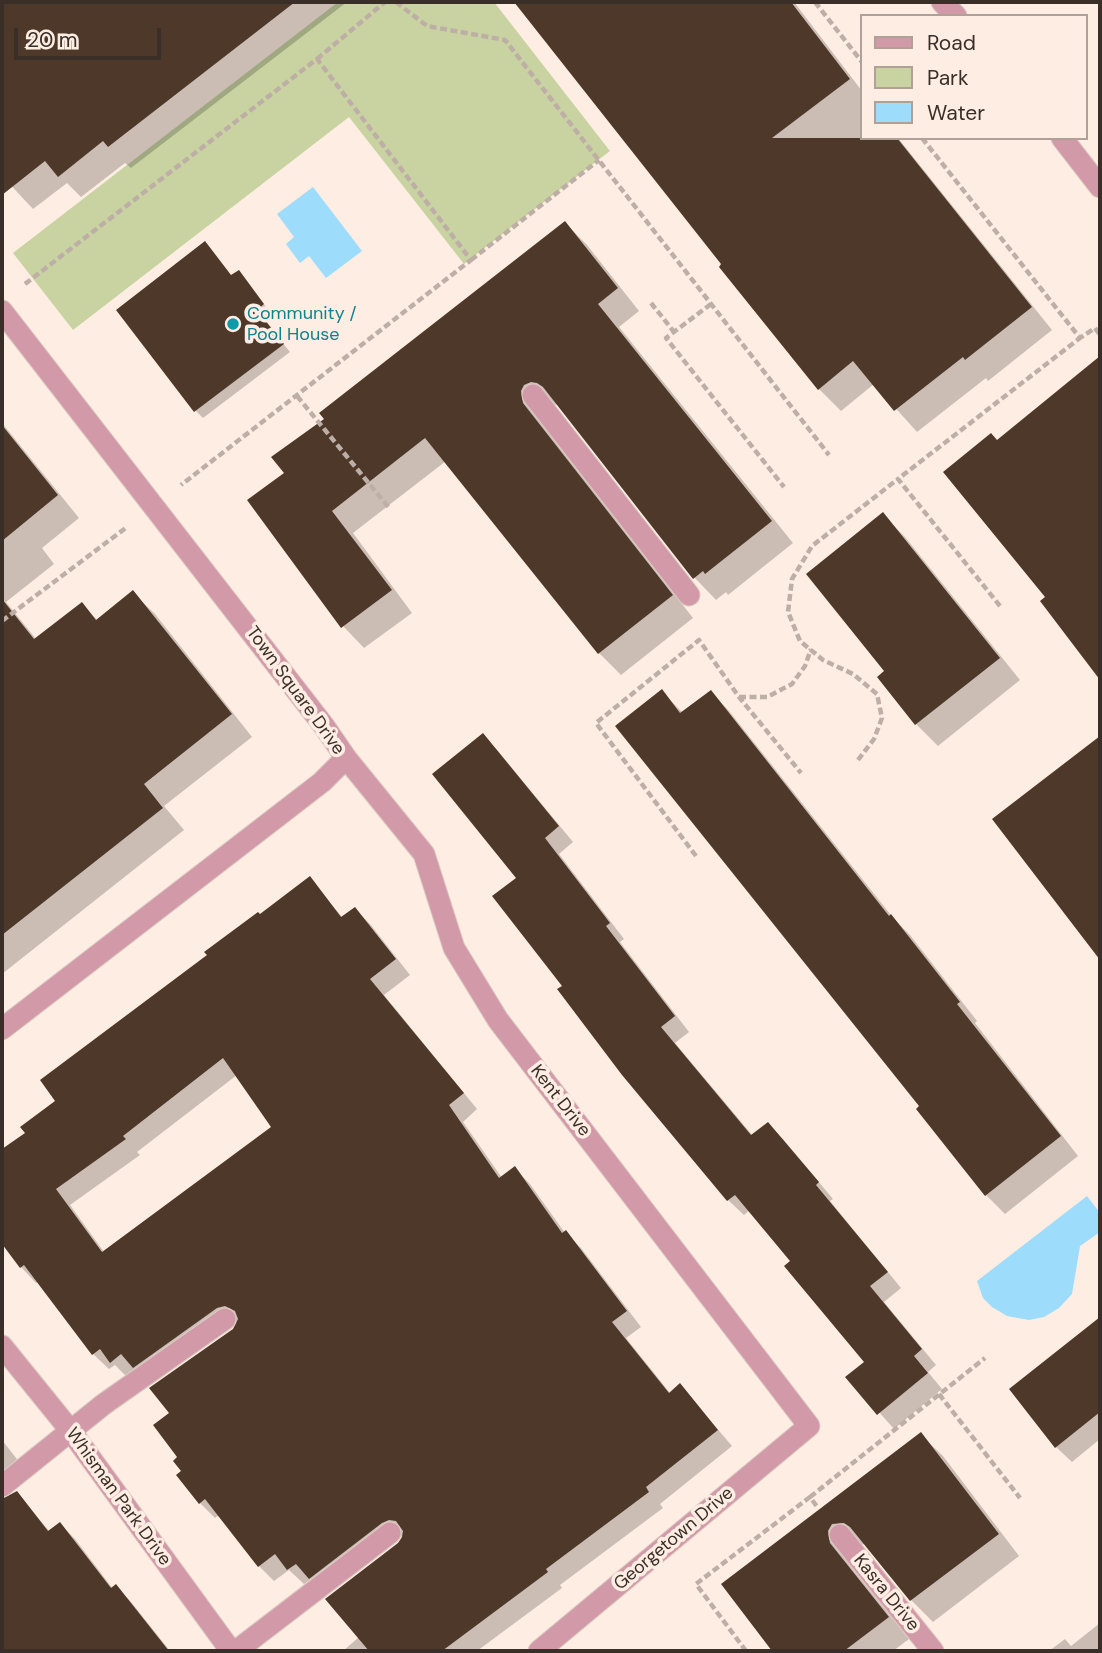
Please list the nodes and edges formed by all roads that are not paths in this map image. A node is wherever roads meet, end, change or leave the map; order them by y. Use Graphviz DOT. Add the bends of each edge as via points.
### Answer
graph roads {
  1 [pos="1064,140"];
  2 [pos="1100,187"];
  3 [pos="2,311"];
  4 [pos="533,395"];
  5 [pos="690,595"];
  6 [pos="346,758"];
  7 [pos="2,1029"];
  8 [pos="225,1319"];
  9 [pos="2,1346"];
  10 [pos="809,1426"];
  11 [pos="70,1430"];
  12 [pos="2,1486"];
  13 [pos="390,1533"];
  14 [pos="840,1535"];
  15 [pos="233,1651"];
  16 [pos="539,1651"];
  17 [pos="933,1651"];
  1 -- 2 [label="street"];
  3 -- 6 [label="street, Town Square Drive"];
  4 -- 5 [label="street"];
  6 -- 7 [label="street, Town Square Drive" via="322,782"];
  6 -- 10 [label="street, Kent Drive" via="424,854 454,948 498,1020"];
  8 -- 11 [label="street"];
  9 -- 11 [label="street, Whisman Park Drive"];
  10 -- 16 [label="street, Georgetown Drive"];
  11 -- 12 [label="street"];
  11 -- 15 [label="street, Whisman Park Drive"];
  13 -- 15 [label="street"];
  14 -- 17 [label="street, Kasra Drive"];
}
